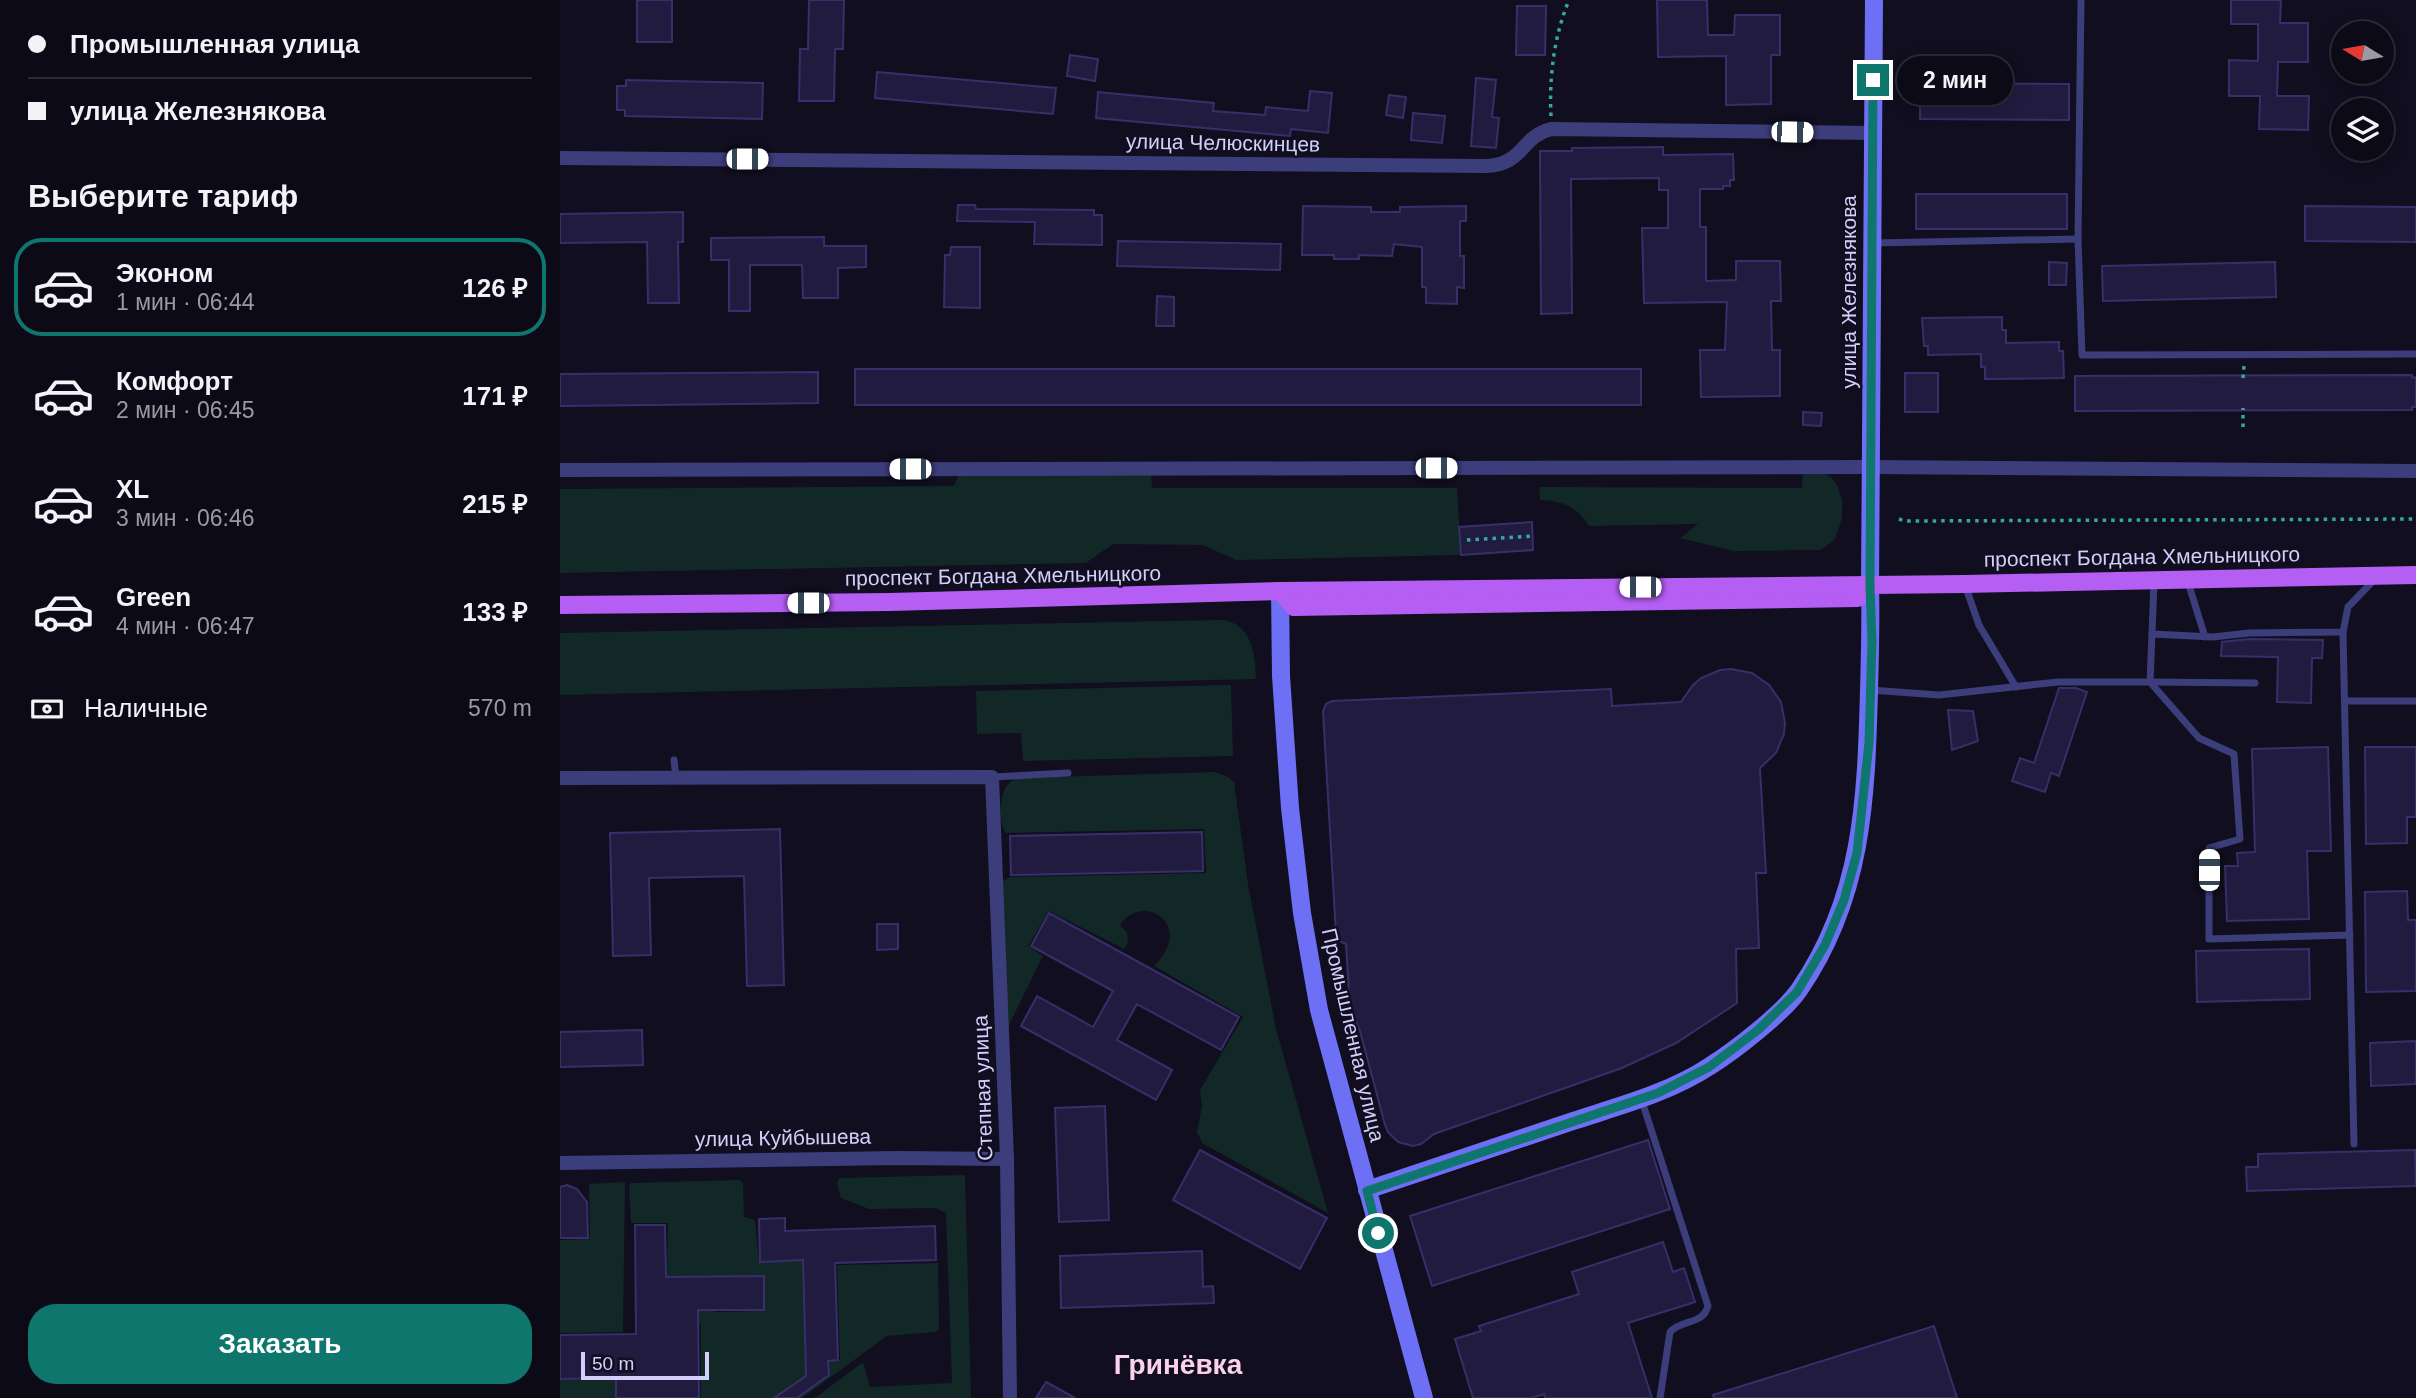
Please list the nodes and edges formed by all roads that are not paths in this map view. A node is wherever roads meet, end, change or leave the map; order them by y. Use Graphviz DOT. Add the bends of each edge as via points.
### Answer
graph roads {
  1 [pos="1874,0"];
  2 [pos="2081,0"];
  3 [pos="1873,133"];
  4 [pos="560,158"];
  5 [pos="2078,239"];
  6 [pos="1872,243"];
  7 [pos="2416,354"];
  8 [pos="1871,467"];
  9 [pos="560,470"];
  10 [pos="2416,471"];
  11 [pos="2379,575"];
  12 [pos="2416,575"];
  13 [pos="2154,579"];
  14 [pos="2187,579"];
  15 [pos="1964,584"];
  16 [pos="1870,585"];
  17 [pos="1280,591"];
  18 [pos="560,605"];
  19 [pos="2343,632"];
  20 [pos="2152,634"];
  21 [pos="2205,637"];
  22 [pos="2150,682"];
  23 [pos="2255,683"];
  24 [pos="2016,687"];
  25 [pos="1869,690"];
  26 [pos="2345,701"];
  27 [pos="2416,701"];
  28 [pos="674,760"];
  29 [pos="1068,773"];
  30 [pos="676,777"];
  31 [pos="992,777"];
  32 [pos="560,779"];
  33 [pos="2350,935"];
  34 [pos="1641,1098"];
  35 [pos="2354,1144"];
  36 [pos="1007,1159"];
  37 [pos="560,1163"];
  38 [pos="1367,1191"];
  39 [pos="1010,1398"];
  40 [pos="1424,1398"];
  41 [pos="1660,1398"];
  1 -- 3 [label="street, улица Железнякова"];
  2 -- 5 [label="lane"];
  3 -- 4 [label="street, улица Челюскинцев" via="1551,129 1534,136 1513,159 1497,166"];
  3 -- 6 [label="street, улица Железнякова"];
  5 -- 6 [label="lane"];
  5 -- 7 [label="lane" via="2082,355"];
  6 -- 8 [label="street, улица Железнякова"];
  8 -- 9 [label="street"];
  8 -- 10 [label="street"];
  8 -- 16 [label="street, улица Железнякова"];
  11 -- 12 [label="main road, проспект Богдана Хмельницкого"];
  11 -- 14 [label="main road, проспект Богдана Хмельницкого"];
  11 -- 19 [label="lane" via="2348,607"];
  13 -- 14 [label="main road, проспект Богдана Хмельницкого"];
  13 -- 15 [label="main road, проспект Богдана Хмельницкого"];
  13 -- 20 [label="lane"];
  14 -- 21 [label="lane"];
  15 -- 16 [label="main road, проспект Богдана Хмельницкого"];
  15 -- 24 [label="lane" via="1979,625"];
  16 -- 17 [label="main road, проспект Богдана Хмельницкого"];
  16 -- 25 [label="street, улица Железнякова"];
  17 -- 18 [label="main road, проспект Богдана Хмельницкого"];
  17 -- 38 [label="street, Промышленная улица" via="1290,808 1302,913 1320,1010"];
  19 -- 21 [label="lane"];
  19 -- 26 [label="lane"];
  20 -- 21 [label="lane"];
  20 -- 22 [label="lane"];
  22 -- 23 [label="lane"];
  22 -- 24 [label="lane"];
  22 -- 33 [label="lane" via="2199,738 2234,754 2240,839 2209,848 2209,939"];
  24 -- 25 [label="lane" via="1939,695"];
  25 -- 34 [label="street, улица Железнякова" via="1869,743 1857,853 1825,945 1797,992 1758,1030 1709,1067"];
  26 -- 27 [label="lane"];
  26 -- 33 [label="lane"];
  28 -- 30 [label="lane"];
  29 -- 31 [label="lane"];
  30 -- 31 [label="street"];
  30 -- 32 [label="street"];
  31 -- 36 [label="street, Степная улица"];
  33 -- 35 [label="lane"];
  34 -- 38 [label="street, улица Железнякова"];
  34 -- 41 [label="lane" via="1708,1306 1700,1319 1670,1332"];
  36 -- 37 [label="street, улица Куйбышева"];
  36 -- 39 [label="street, Степная улица"];
  38 -- 40 [label="street, Промышленная улица"];
}
